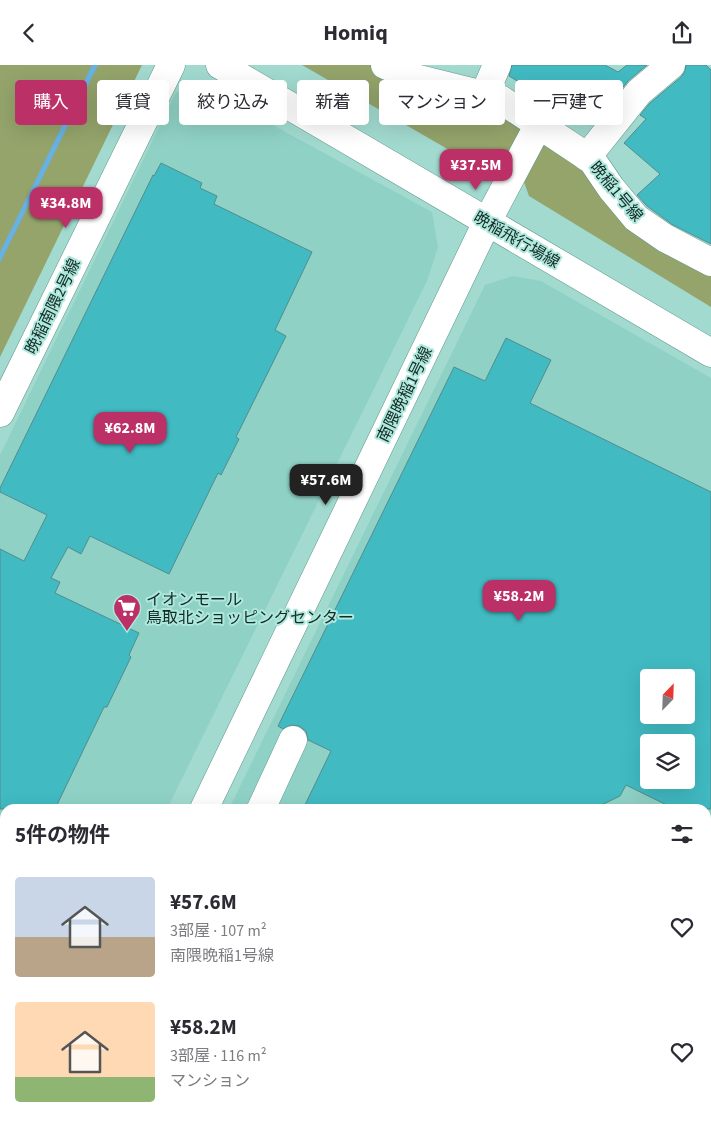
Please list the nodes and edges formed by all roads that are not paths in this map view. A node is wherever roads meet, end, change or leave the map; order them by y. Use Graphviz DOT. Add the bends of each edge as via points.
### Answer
graph roads {
  1 [pos="171,65"];
  2 [pos="220,65"];
  3 [pos="385,65"];
  4 [pos="496,65"];
  5 [pos="671,65"];
  6 [pos="423,80"];
  7 [pos="490,80"];
  8 [pos="538,125"];
  9 [pos="540,125"];
  10 [pos="587,157"];
  11 [pos="487,222"];
  12 [pos="711,262"];
  13 [pos="711,353"];
  14 [pos="0,413"];
  15 [pos="293,740"];
  16 [pos="206,804"];
  17 [pos="263,804"];
  1 -- 14 [label="street, 晩稲南隈2号線"];
  2 -- 11 [label="street, 晩稲飛行場線"];
  3 -- 6 [label="street, 晩稲1号線"];
  4 -- 7 [label="street"];
  5 -- 10 [label="street" via="640,93"];
  8 -- 11 [label="street, 南隈晩稲1号線"];
  9 -- 10 [label="street, 晩稲1号線"];
  10 -- 12 [label="street, 晩稲1号線" via="636,218 665,238"];
  11 -- 13 [label="street, 晩稲飛行場線"];
  11 -- 16 [label="street, 南隈晩稲1号線"];
  15 -- 17 [label="street"];
}
